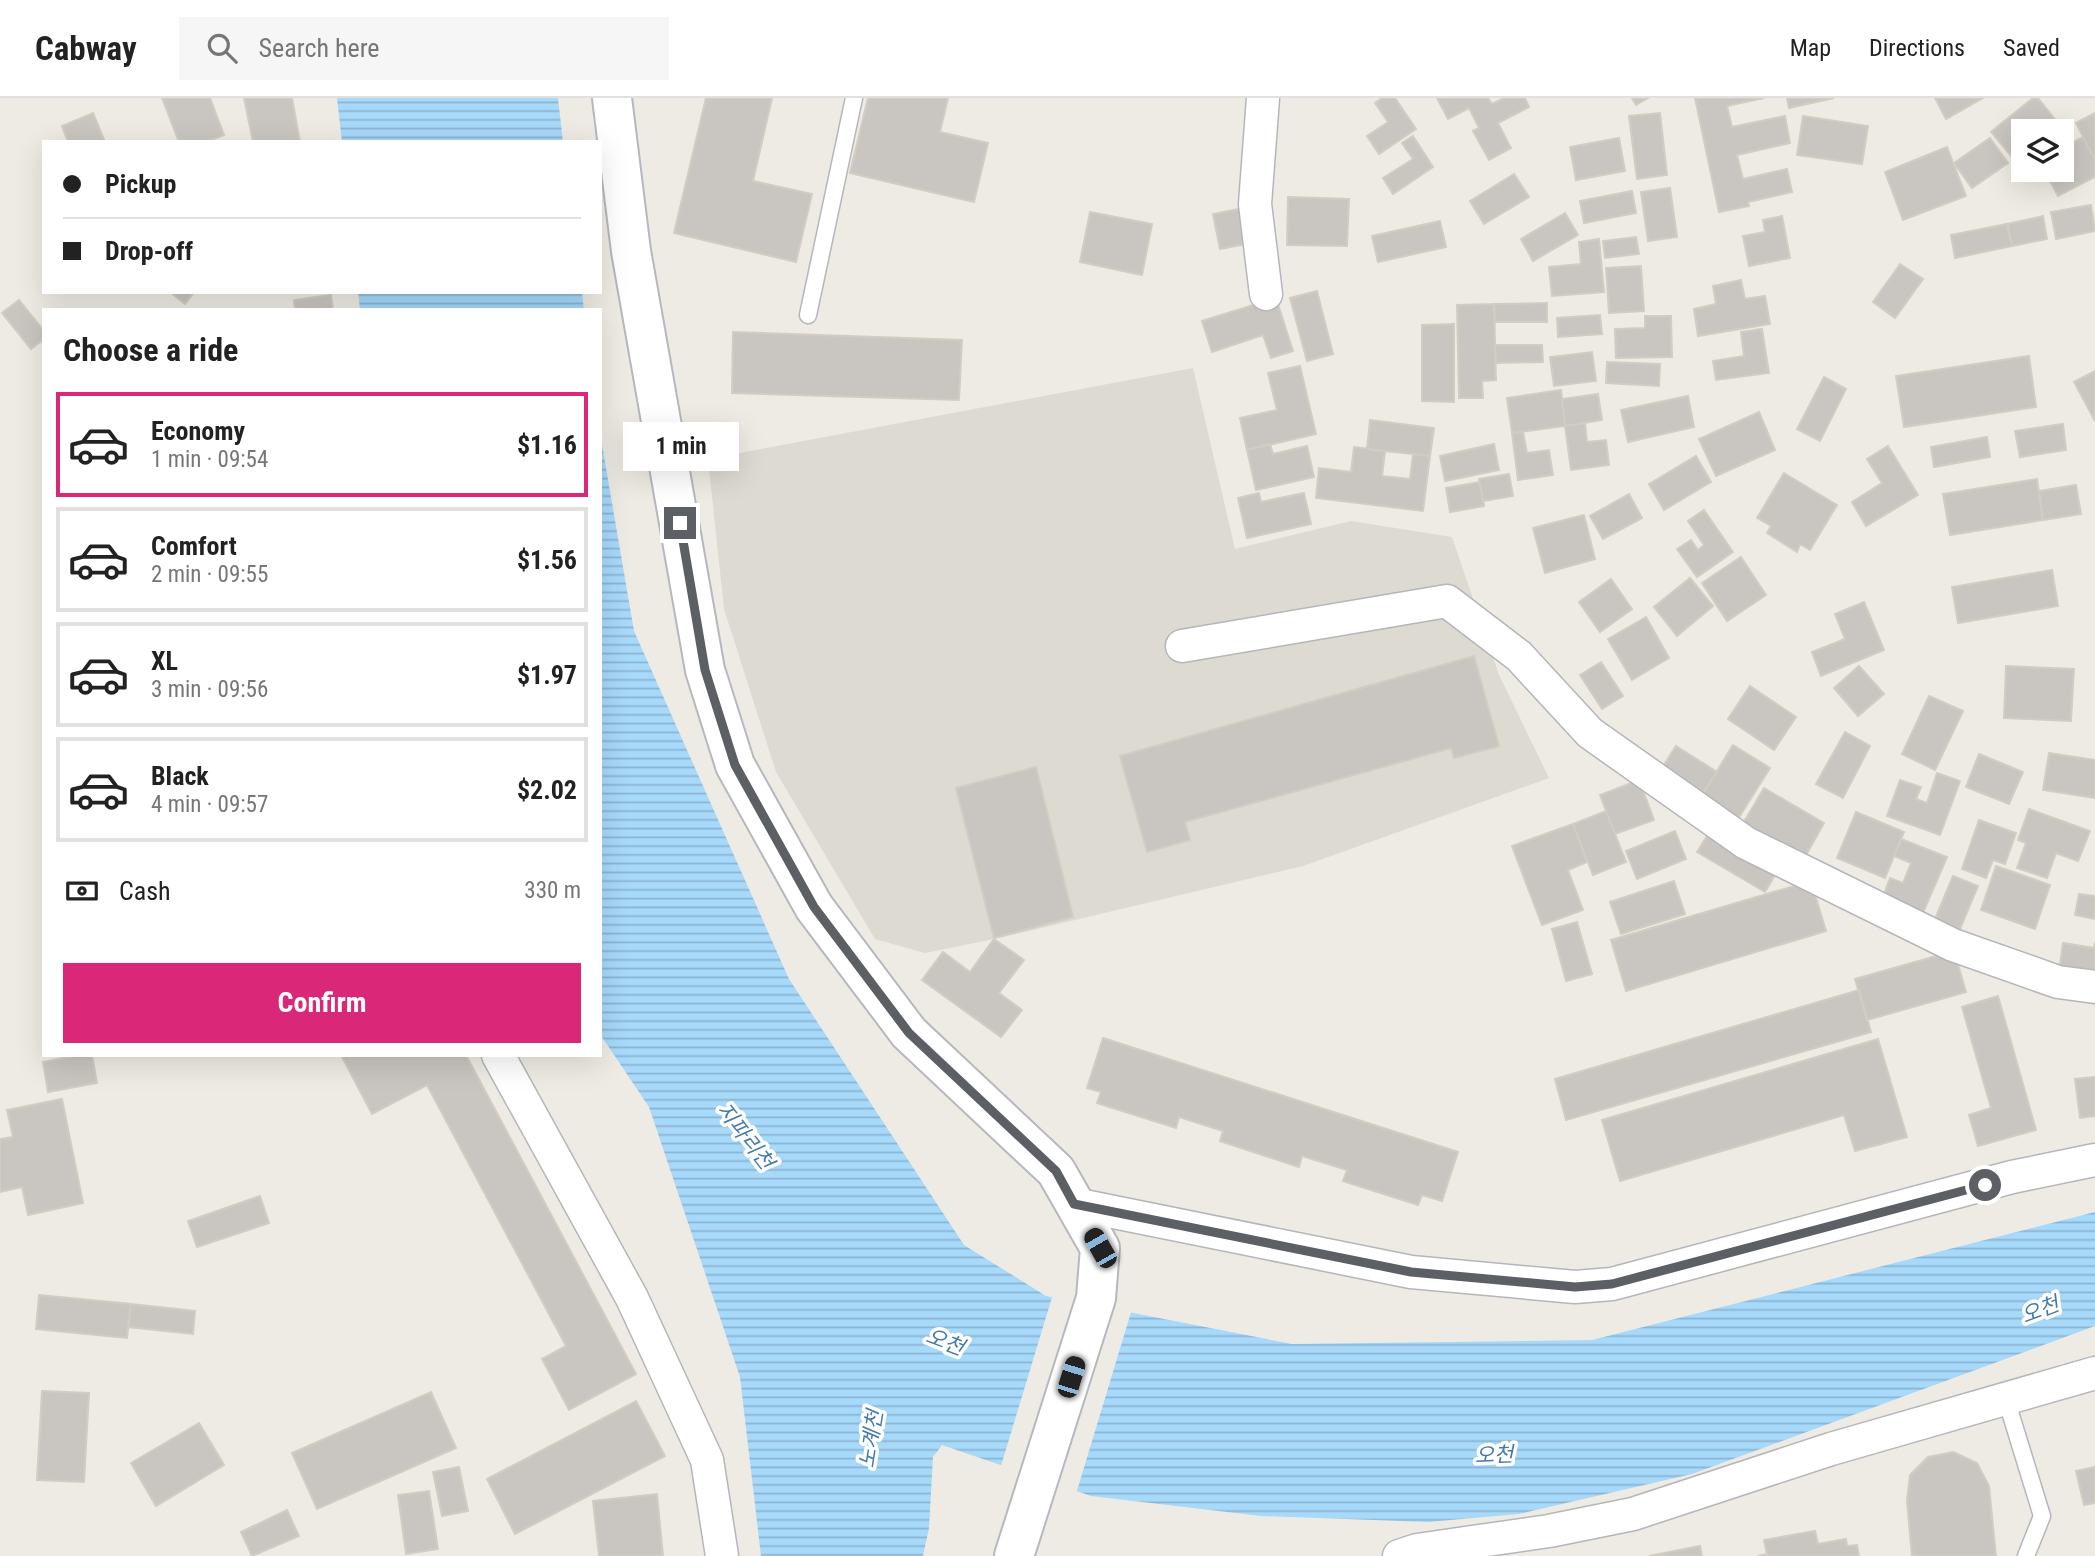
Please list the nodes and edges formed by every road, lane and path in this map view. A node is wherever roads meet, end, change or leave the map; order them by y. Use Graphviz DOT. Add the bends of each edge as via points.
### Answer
graph roads {
  1 [pos="612,98"];
  2 [pos="854,98"];
  3 [pos="1263,98"];
  4 [pos="1266,293"];
  5 [pos="808,314"];
  6 [pos="1181,646"];
  7 [pos="2095,987"];
  8 [pos="499,1057"];
  9 [pos="2095,1160"];
  10 [pos="1074,1204"];
  11 [pos="2095,1373"];
  12 [pos="2006,1399"];
  13 [pos="722,1556"];
  14 [pos="1014,1556"];
  15 [pos="1399,1556"];
  16 [pos="2026,1556"];
  1 -- 10 [label="street" via="631,251 705,670 735,765 814,907 909,1033 1056,1171"];
  2 -- 5 [label="lane"];
  3 -- 4 [label="street" via="1255,204"];
  6 -- 7 [label="street" via="1447,601 1518,656 1590,733 1746,843 1953,945 2058,982"];
  8 -- 13 [label="street" via="632,1298 706,1460"];
  9 -- 10 [label="street" via="2012,1177 1612,1284 1575,1287 1411,1272"];
  10 -- 14 [label="street" via="1100,1248 1096,1298"];
  11 -- 12 [label="street"];
  12 -- 15 [label="street" via="1831,1449 1633,1514"];
  12 -- 16 [label="lane" via="2042,1516"];
}
